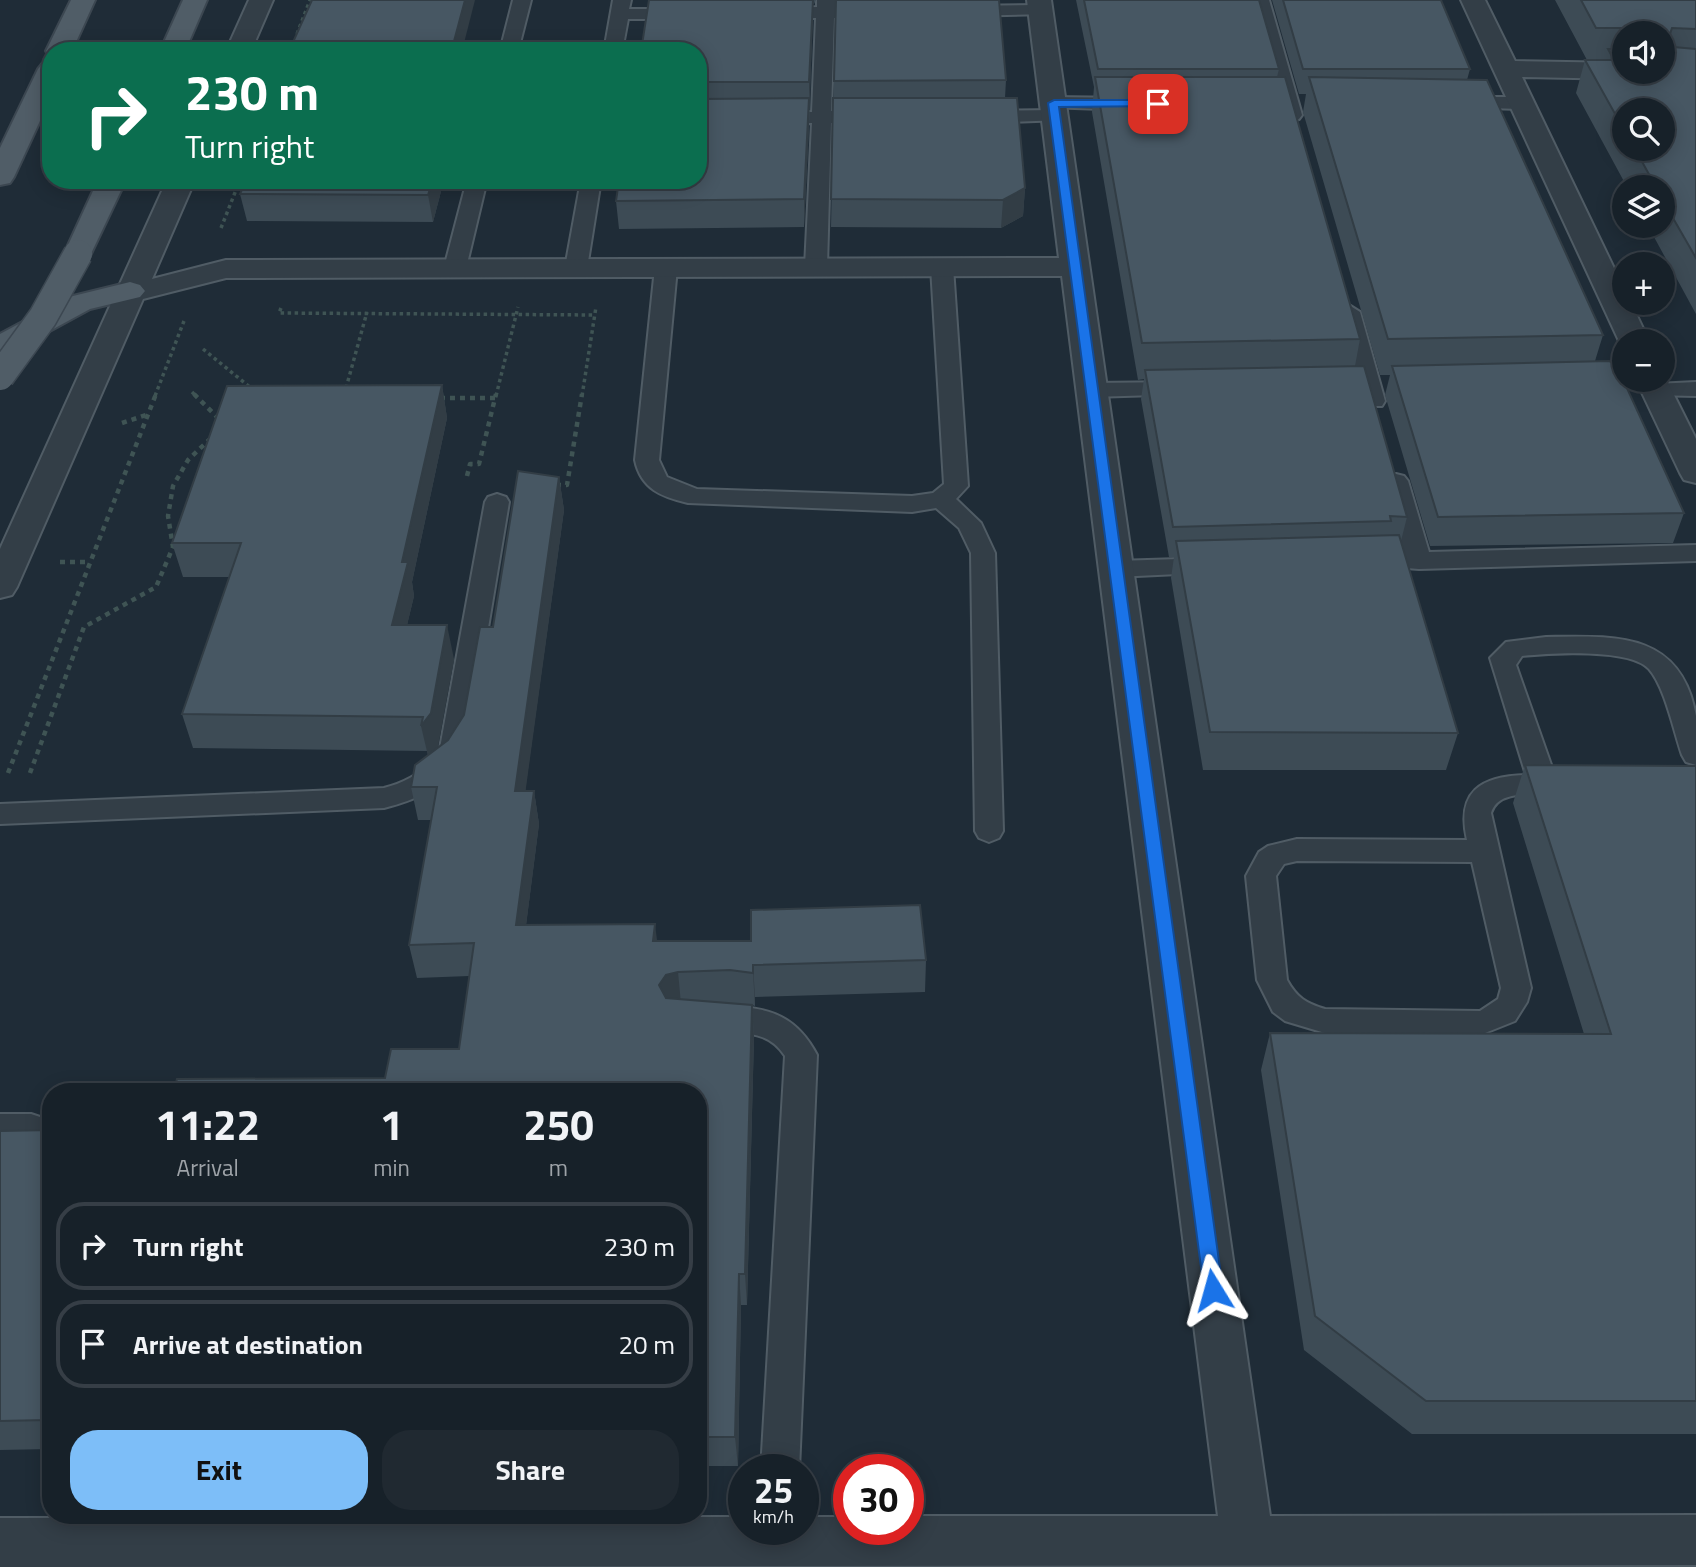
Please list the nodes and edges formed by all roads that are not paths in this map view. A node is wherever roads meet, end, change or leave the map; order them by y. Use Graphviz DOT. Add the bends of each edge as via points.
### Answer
graph roads {
  1 [pos="83,0"];
  2 [pos="195,0"];
  3 [pos="261,0"];
  4 [pos="522,0"];
  5 [pos="1260,0"];
  6 [pos="1473,0"];
  7 [pos="1040,5"];
  8 [pos="825,6"];
  9 [pos="620,7"];
  10 [pos="947,11"];
  11 [pos="892,12"];
  12 [pos="702,13"];
  13 [pos="757,13"];
  14 [pos="63,42"];
  15 [pos="176,42"];
  16 [pos="242,42"];
  17 [pos="511,42"];
  18 [pos="614,42"];
  19 [pos="1505,69"];
  20 [pos="1612,71"];
  21 [pos="42,88"];
  22 [pos="1439,103"];
  23 [pos="1521,103"];
  24 [pos="1150,104"];
  25 [pos="1055,110"];
  26 [pos="889,117"];
  27 [pos="958,117"];
  28 [pos="707,118"];
  29 [pos="820,118"];
  30 [pos="1297,131"];
  31 [pos="0,177"];
  32 [pos="108,189"];
  33 [pos="177,189"];
  34 [pos="475,189"];
  35 [pos="589,189"];
  36 [pos="156,237"];
  37 [pos="816,267"];
  38 [pos="942,267"];
  39 [pos="1075,267"];
  40 [pos="212,268"];
  41 [pos="455,268"];
  42 [pos="576,268"];
  43 [pos="666,268"];
  44 [pos="130,291"];
  45 [pos="1343,292"];
  46 [pos="1627,329"];
  47 [pos="0,346"];
  48 [pos="0,376"];
  49 [pos="1563,382"];
  50 [pos="1612,383"];
  51 [pos="1397,385"];
  52 [pos="1342,386"];
  53 [pos="1370,386"];
  54 [pos="1675,386"];
  55 [pos="1203,388"];
  56 [pos="1696,389"];
  57 [pos="1092,390"];
  58 [pos="1656,392"];
  59 [pos="1381,426"];
  60 [pos="1392,467"];
  61 [pos="1696,473"];
  62 [pos="940,500"];
  63 [pos="497,502"];
  64 [pos="1696,553"];
  65 [pos="1419,561"];
  66 [pos="1378,562"];
  67 [pos="1240,566"];
  68 [pos="1116,569"];
  69 [pos="0,587"];
  70 [pos="1696,755"];
  71 [pos="1544,786"];
  72 [pos="1586,786"];
  73 [pos="7,814"];
  74 [pos="989,831"];
  75 [pos="1484,850"];
  76 [pos="681,1018"];
  77 [pos="781,1454"];
  78 [pos="728,1537"];
  79 [pos="819,1537"];
  80 [pos="1247,1539"];
  81 [pos="1696,1540"];
  82 [pos="0,1544"];
  1 -- 14 [label="main road"];
  2 -- 15 [label="main road"];
  3 -- 16 [label="street"];
  4 -- 17 [label="lane"];
  5 -- 30 [label="lane"];
  6 -- 19 [label="street"];
  7 -- 10 [label="lane"];
  7 -- 25 [label="street"];
  8 -- 11 [label="lane"];
  8 -- 13 [label="lane"];
  8 -- 29 [label="lane"];
  9 -- 12 [label="lane"];
  9 -- 18 [label="lane"];
  19 -- 20 [label="street"];
  19 -- 23 [label="street"];
  21 -- 31 [label="main road"];
  22 -- 23 [label="lane"];
  23 -- 46 [label="street"];
  24 -- 25 [label="lane"];
  25 -- 27 [label="lane"];
  25 -- 39 [label="street"];
  26 -- 29 [label="lane"];
  28 -- 29 [label="lane"];
  29 -- 37 [label="lane"];
  32 -- 48 [label="main road, bridge" via="55,300"];
  33 -- 36 [label="street"];
  34 -- 41 [label="lane"];
  35 -- 42 [label="lane"];
  36 -- 40 [label="street" via="176,253"];
  36 -- 44 [label="street"];
  37 -- 38 [label="street"];
  37 -- 43 [label="street"];
  38 -- 39 [label="street"];
  38 -- 62 [label="lane" via="957,477 956,486"];
  39 -- 57 [label="street"];
  40 -- 41 [label="street"];
  40 -- 44 [label="street" via="161,288"];
  41 -- 42 [label="street"];
  42 -- 43 [label="street"];
  43 -- 62 [label="lane" via="647,460 654,481 665,489 697,497 912,505"];
  44 -- 47 [label="main road" via="80,303"];
  44 -- 69 [label="street"];
  45 -- 53 [label="lane"];
  49 -- 50 [label="lane"];
  51 -- 53 [label="lane"];
  52 -- 53 [label="lane"];
  53 -- 59 [label="lane"];
  54 -- 56 [label="lane"];
  55 -- 57 [label="lane"];
  57 -- 68 [label="street"];
  58 -- 61 [label="street"];
  60 -- 65 [label="lane"];
  62 -- 74 [label="lane" via="970,524 983,553"];
  63 -- 73 [label="lane" via="454,748 448,762 421,785 384,799"];
  64 -- 65 [label="lane"];
  65 -- 66 [label="lane"];
  67 -- 68 [label="lane"];
  68 -- 80 [label="street"];
  70 -- 71 [label="lane" via="1664,671 1650,655 1624,649 1515,648 1503,658 1503,665"];
  71 -- 72 [label="lane"];
  71 -- 75 [label="lane" via="1510,786 1486,796 1478,805 1477,817"];
  75 -- 75 [label="lane" via="1516,988 1514,1001 1495,1019 1472,1023 1325,1021 1296,1012 1276,992 1261,876 1271,856 1297,850"];
  76 -- 77 [label="lane" via="768,1022 794,1041 801,1055"];
  78 -- 82 [label="street"];
  79 -- 80 [label="street"];
  80 -- 81 [label="street"];
}
